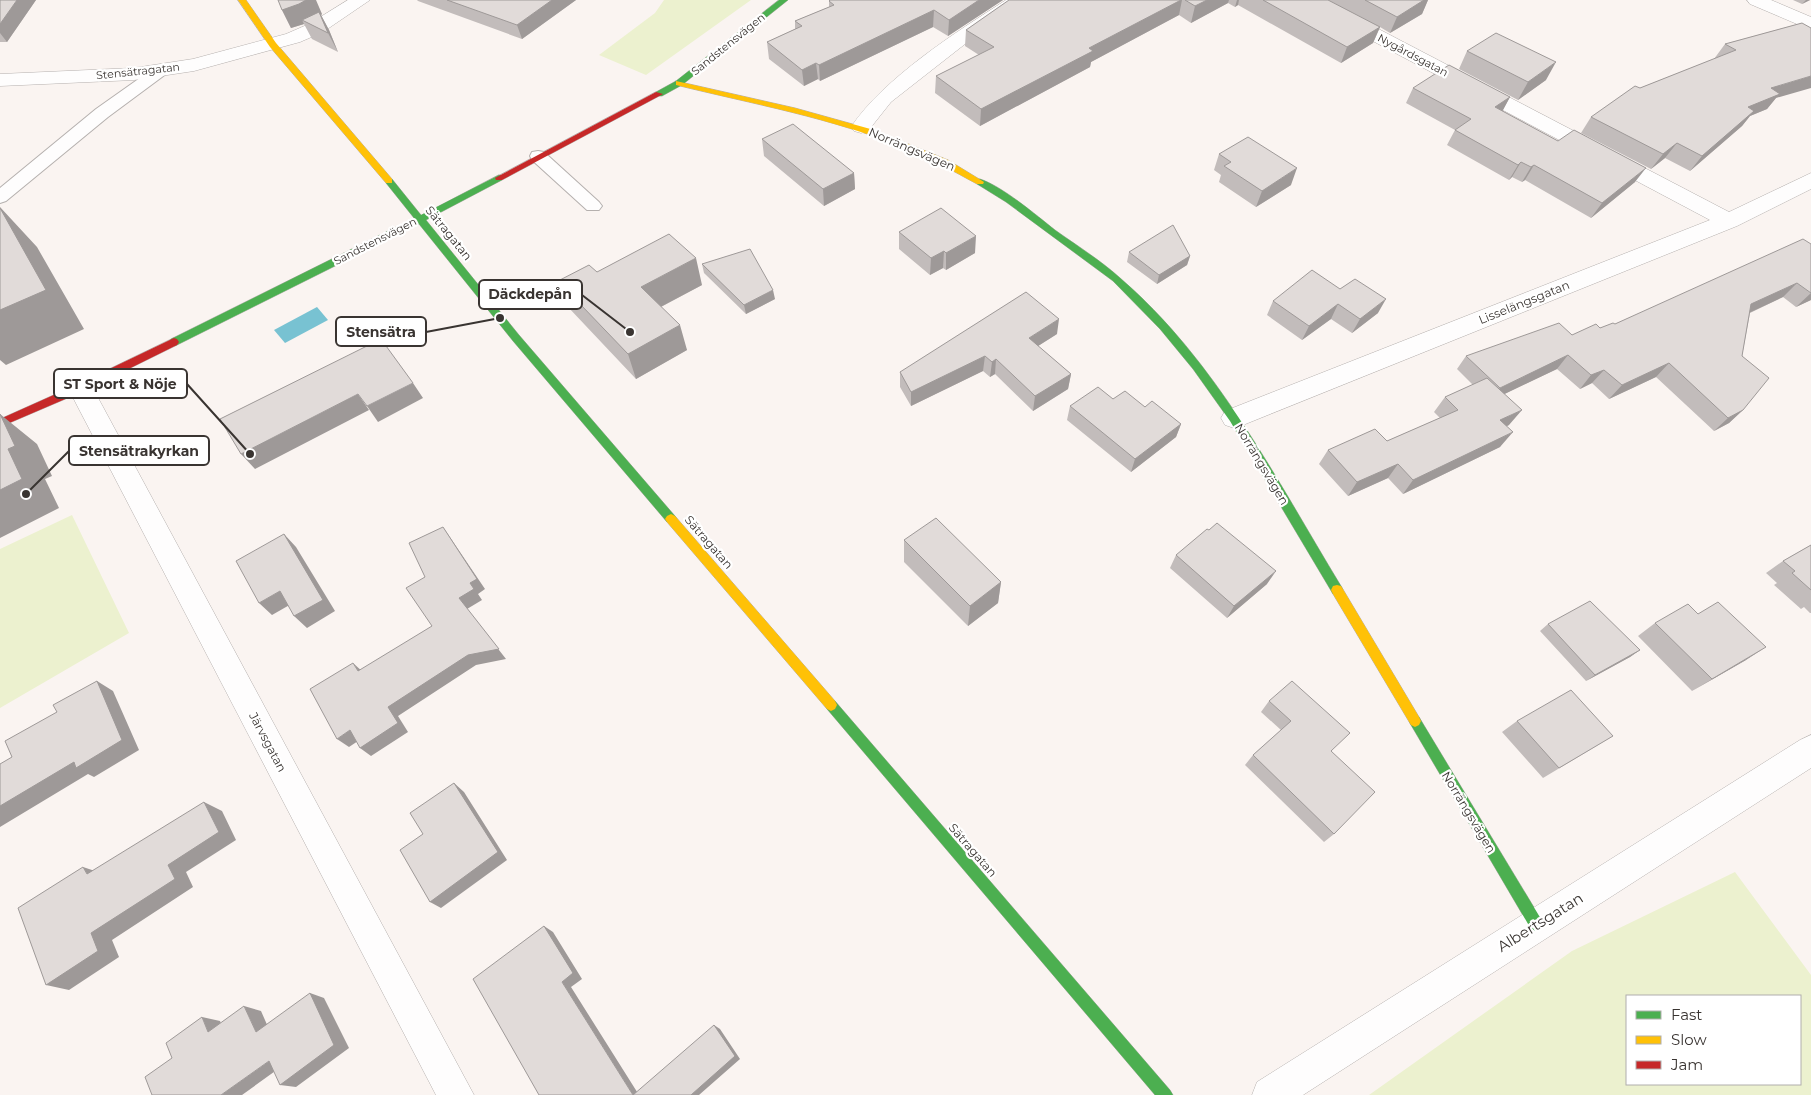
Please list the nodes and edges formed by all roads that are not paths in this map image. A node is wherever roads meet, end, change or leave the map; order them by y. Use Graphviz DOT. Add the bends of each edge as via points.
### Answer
graph roads {
  1 [pos="242,0"];
  2 [pos="361,0"];
  3 [pos="784,0"];
  4 [pos="1018,0"];
  5 [pos="1309,0"];
  6 [pos="1756,0"];
  7 [pos="1811,24"];
  8 [pos="273,45"];
  9 [pos="160,71"];
  10 [pos="0,80"];
  11 [pos="679,83"];
  12 [pos="861,127"];
  13 [pos="538,156"];
  14 [pos="1811,180"];
  15 [pos="0,197"];
  16 [pos="593,206"];
  17 [pos="420,219"];
  18 [pos="1729,220"];
  19 [pos="80,388"];
  20 [pos="1234,418"];
  21 [pos="0,423"];
  22 [pos="1811,750"];
  23 [pos="1536,924"];
  24 [pos="456,1095"];
  25 [pos="1166,1095"];
  26 [pos="1270,1095"];
  1 -- 8 [label="street, Sätragatan"];
  2 -- 8 [label="street, Stensätragatan" via="316,28"];
  3 -- 11 [label="street, Sandstensvägen"];
  4 -- 12 [label="street, Norrängsvägen" via="967,32 884,98"];
  5 -- 18 [label="street, Nygårdsgatan"];
  6 -- 7 [label="street"];
  8 -- 9 [label="street, Stensätragatan" via="194,66"];
  8 -- 17 [label="street, Sätragatan"];
  9 -- 10 [label="street, Stensätragatan"];
  9 -- 15 [label="lane" via="102,112"];
  11 -- 12 [label="street, Norrängsvägen"];
  11 -- 13 [label="street, Sandstensvägen"];
  12 -- 20 [label="street, Norrängsvägen" via="949,163 1072,244 1116,279 1162,326 1197,366"];
  13 -- 16 [label="lane"];
  13 -- 17 [label="street, Sandstensvägen"];
  14 -- 18 [label="street, Lisselängsgatan"];
  17 -- 19 [label="street, Sandstensvägen"];
  17 -- 25 [label="street, Sätragatan" via="585,419"];
  18 -- 20 [label="street, Lisselängsgatan"];
  19 -- 21 [label="street, Sandstensvägen"];
  19 -- 24 [label="street, Järvsgatan"];
  20 -- 23 [label="street, Norrängsvägen"];
  22 -- 23 [label="street, Albertsgatan"];
  23 -- 26 [label="street, Albertsgatan"];
}
